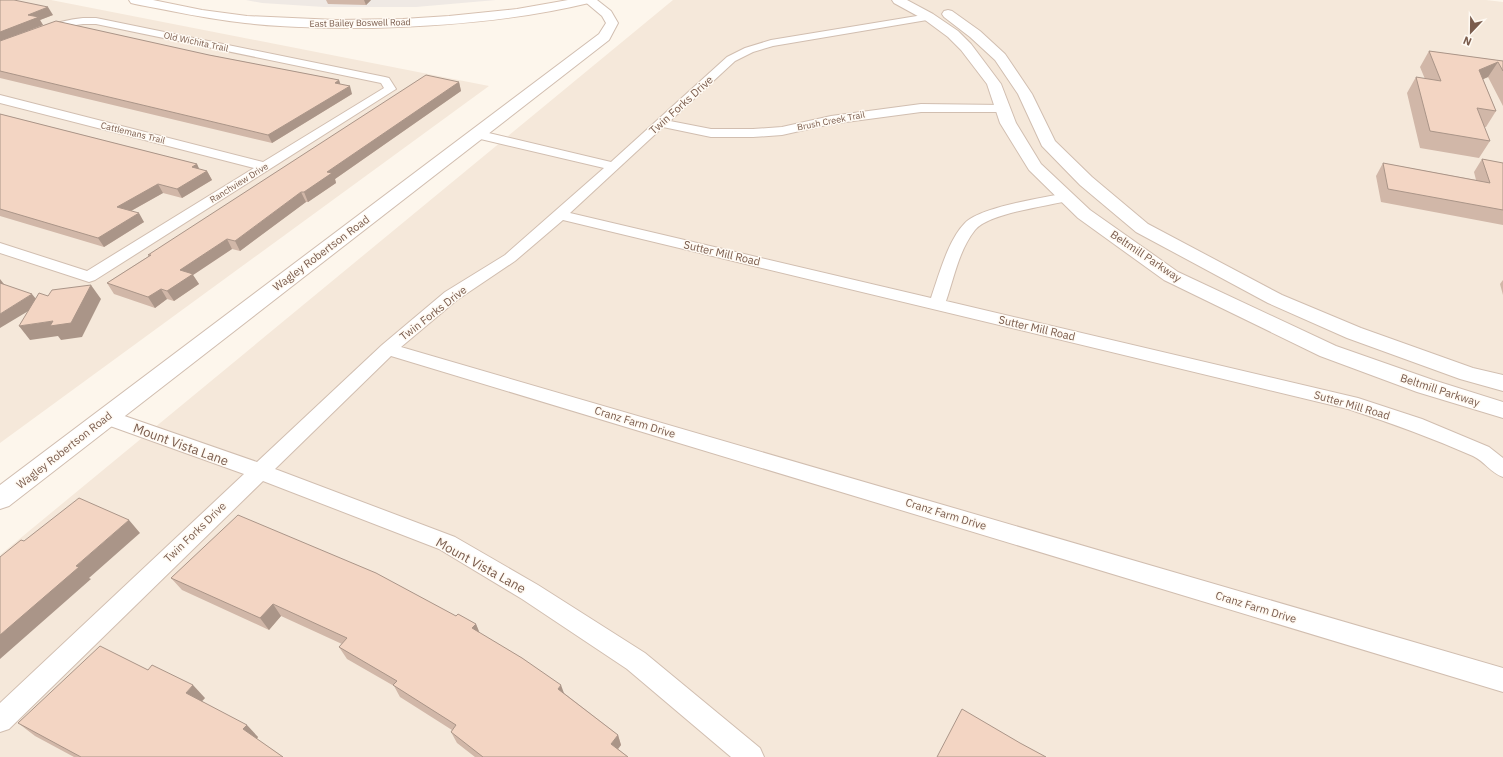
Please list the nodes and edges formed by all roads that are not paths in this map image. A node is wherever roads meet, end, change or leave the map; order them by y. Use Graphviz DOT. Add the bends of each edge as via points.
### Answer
graph roads {
  1 [pos="135,0"];
  2 [pos="192,0"];
  3 [pos="528,0"];
  4 [pos="585,0"];
  5 [pos="589,0"];
  6 [pos="898,0"];
  7 [pos="926,8"];
  8 [pos="0,47"];
  9 [pos="390,90"];
  10 [pos="0,99"];
  11 [pos="1003,109"];
  12 [pos="1032,109"];
  13 [pos="660,123"];
  14 [pos="476,134"];
  15 [pos="265,166"];
  16 [pos="612,166"];
  17 [pos="1098,191"];
  18 [pos="1066,197"];
  19 [pos="560,215"];
  20 [pos="0,248"];
  21 [pos="937,304"];
  22 [pos="388,349"];
  23 [pos="1420,357"];
  24 [pos="1413,381"];
  25 [pos="1503,383"];
  26 [pos="1503,410"];
  27 [pos="106,417"];
  28 [pos="1503,469"];
  29 [pos="258,471"];
  30 [pos="0,500"];
  31 [pos="1503,680"];
  32 [pos="0,720"];
  33 [pos="750,757"];
  1 -- 4 [label="street, East Bailey Boswell Road" via="248,20 352,24 486,17 552,8"];
  2 -- 3 [label="street, East Bailey Boswell Road" via="258,9 357,13 436,10"];
  5 -- 14 [label="street, Wagley Robertson Road" via="607,14 612,23 604,37"];
  6 -- 7 [label="street, Beltmill Parkway"];
  7 -- 11 [label="street, Beltmill Parkway" via="983,68 994,84"];
  7 -- 12 [label="street, Beltmill Parkway" via="948,14 1000,57"];
  7 -- 13 [label="street, Twin Forks Drive" via="749,50 731,59"];
  8 -- 9 [label="street, Old Wichita Trail" via="56,25 85,20 96,21 385,80"];
  9 -- 15 [label="street, Ranchview Drive"];
  10 -- 15 [label="street, Cattlemans Trail"];
  11 -- 12 [label="street"];
  11 -- 13 [label="street, Brush Creek Trail" via="921,108 831,120 782,131 753,133 711,133"];
  11 -- 18 [label="street, Beltmill Parkway" via="1035,167"];
  12 -- 17 [label="street, Beltmill Parkway" via="1048,143"];
  13 -- 16 [label="street, Twin Forks Drive"];
  14 -- 16 [label="street"];
  14 -- 27 [label="street, Wagley Robertson Road"];
  15 -- 20 [label="street, Ranchview Drive" via="89,277"];
  16 -- 19 [label="street, Twin Forks Drive"];
  17 -- 18 [label="street"];
  17 -- 23 [label="street, Beltmill Parkway" via="1142,228 1275,299 1354,333"];
  18 -- 21 [label="street" via="987,215 970,226 956,248"];
  18 -- 24 [label="street, Beltmill Parkway" via="1084,214 1171,276 1328,351"];
  19 -- 21 [label="street, Sutter Mill Road"];
  19 -- 22 [label="street, Twin Forks Drive" via="510,258 451,296"];
  21 -- 28 [label="street, Sutter Mill Road" via="1351,403 1415,424 1482,452"];
  22 -- 29 [label="street, Twin Forks Drive"];
  22 -- 31 [label="street, Cranz Farm Drive"];
  23 -- 24 [label="street"];
  23 -- 25 [label="street, Beltmill Parkway"];
  24 -- 26 [label="street, Beltmill Parkway"];
  27 -- 29 [label="street, Mount Vista Lane"];
  27 -- 30 [label="street, Wagley Robertson Road"];
  29 -- 32 [label="street, Twin Forks Drive"];
  29 -- 33 [label="street, Mount Vista Lane" via="454,547 530,592 636,661"];
}
